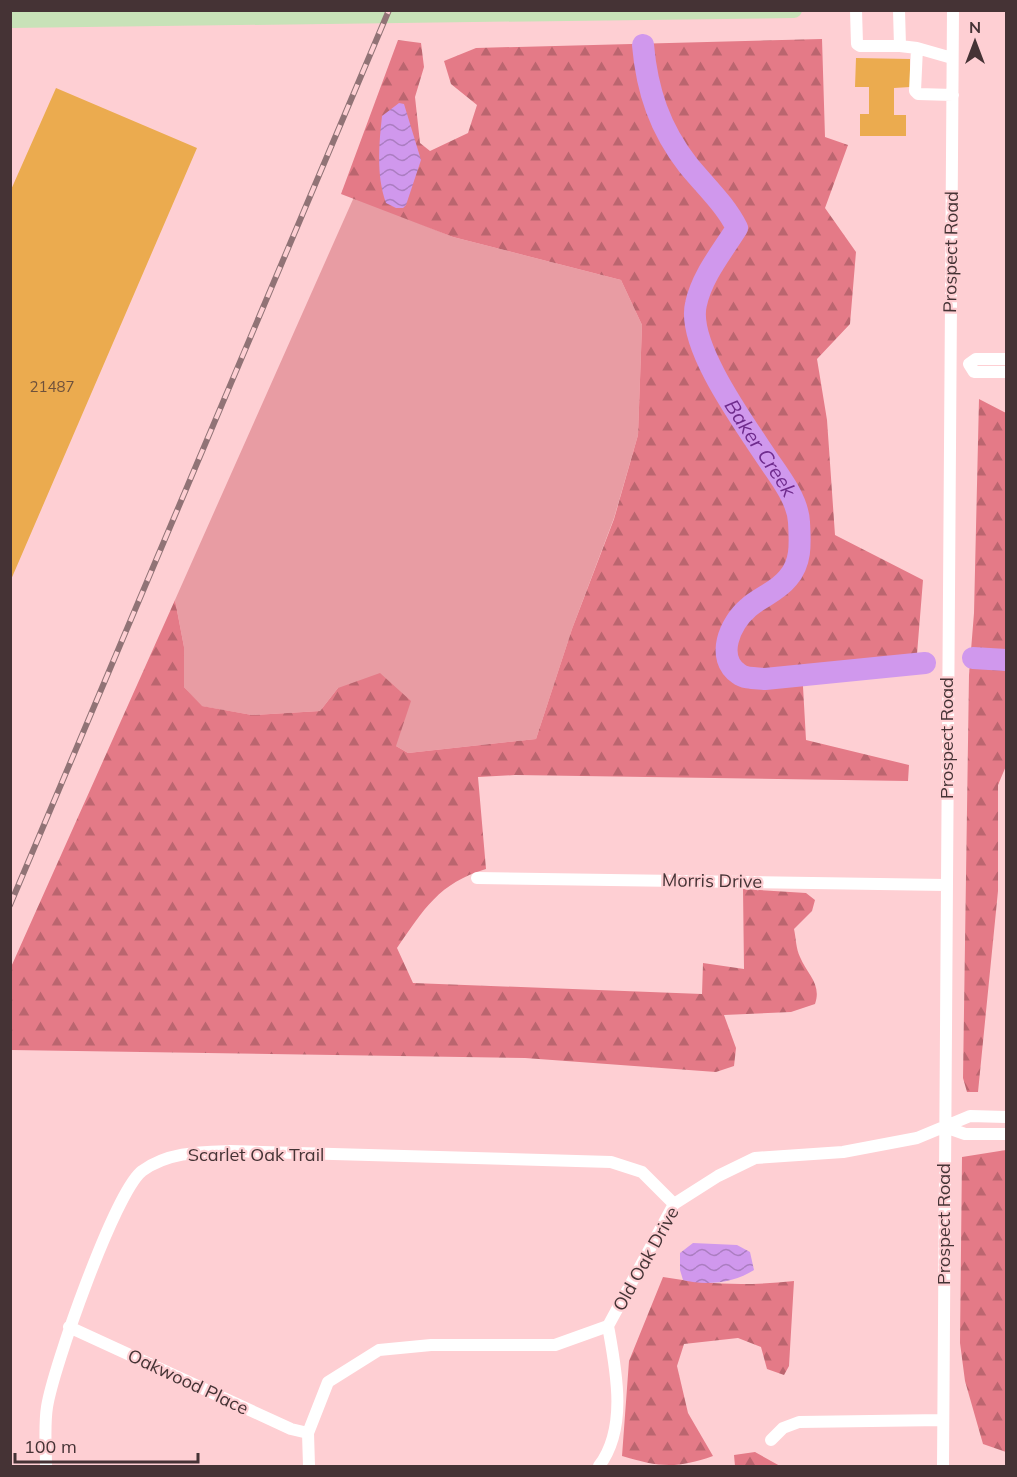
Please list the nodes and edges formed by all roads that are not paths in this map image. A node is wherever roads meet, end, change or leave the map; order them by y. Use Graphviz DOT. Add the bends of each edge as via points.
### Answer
graph roads {
  1 [pos="794,10"];
  2 [pos="856,10"];
  3 [pos="899,10"];
  4 [pos="953,10"];
  5 [pos="758,11"];
  6 [pos="78,15"];
  7 [pos="10,20"];
  8 [pos="900,46"];
  9 [pos="917,48"];
  10 [pos="951,58"];
  11 [pos="953,95"];
  12 [pos="1006,359"];
  13 [pos="950,364"];
  14 [pos="969,364"];
  15 [pos="1006,372"];
  16 [pos="477,878"];
  17 [pos="946,885"];
  18 [pos="1006,1117"];
  19 [pos="945,1126"];
  20 [pos="1006,1134"];
  21 [pos="674,1204"];
  22 [pos="608,1326"];
  23 [pos="69,1327"];
  24 [pos="943,1420"];
  25 [pos="308,1433"];
  26 [pos="771,1440"];
  27 [pos="46,1467"];
  28 [pos="309,1467"];
  29 [pos="599,1467"];
  30 [pos="943,1467"];
  1 -- 5 [label="main road"];
  2 -- 8 [label="street" via="857,44"];
  3 -- 8 [label="street"];
  4 -- 10 [label="street, Prospect Road"];
  5 -- 6 [label="main road"];
  6 -- 7 [label="main road"];
  8 -- 9 [label="street"];
  9 -- 10 [label="street"];
  9 -- 11 [label="street" via="915,91"];
  10 -- 11 [label="street, Prospect Road"];
  11 -- 13 [label="street, Prospect Road"];
  12 -- 14 [label="street" via="976,358"];
  13 -- 14 [label="street"];
  13 -- 17 [label="street, Prospect Road"];
  14 -- 15 [label="street" via="974,372"];
  16 -- 17 [label="street, Morris Drive"];
  17 -- 19 [label="street, Prospect Road"];
  18 -- 19 [label="street, Old Oak Drive" via="970,1116"];
  19 -- 20 [label="street" via="965,1134"];
  19 -- 21 [label="street, Old Oak Drive" via="917,1138 843,1152 755,1158"];
  19 -- 24 [label="street, Prospect Road"];
  21 -- 22 [label="street, Old Oak Drive"];
  21 -- 23 [label="street, Scarlet Oak Trail" via="642,1172 612,1162 230,1151 181,1153 141,1172 114,1215"];
  22 -- 25 [label="street, Old Oak Drive" via="555,1345 431,1345 379,1350 328,1382"];
  22 -- 29 [label="street" via="616,1370 615,1425 609,1454"];
  23 -- 25 [label="street, Oakwood Place" via="291,1429"];
  23 -- 27 [label="street, Scarlet Oak Trail" via="47,1407"];
  24 -- 26 [label="street" via="799,1422 783,1428"];
  24 -- 30 [label="street, Prospect Road"];
  25 -- 28 [label="street, Old Oak Drive"];
}
